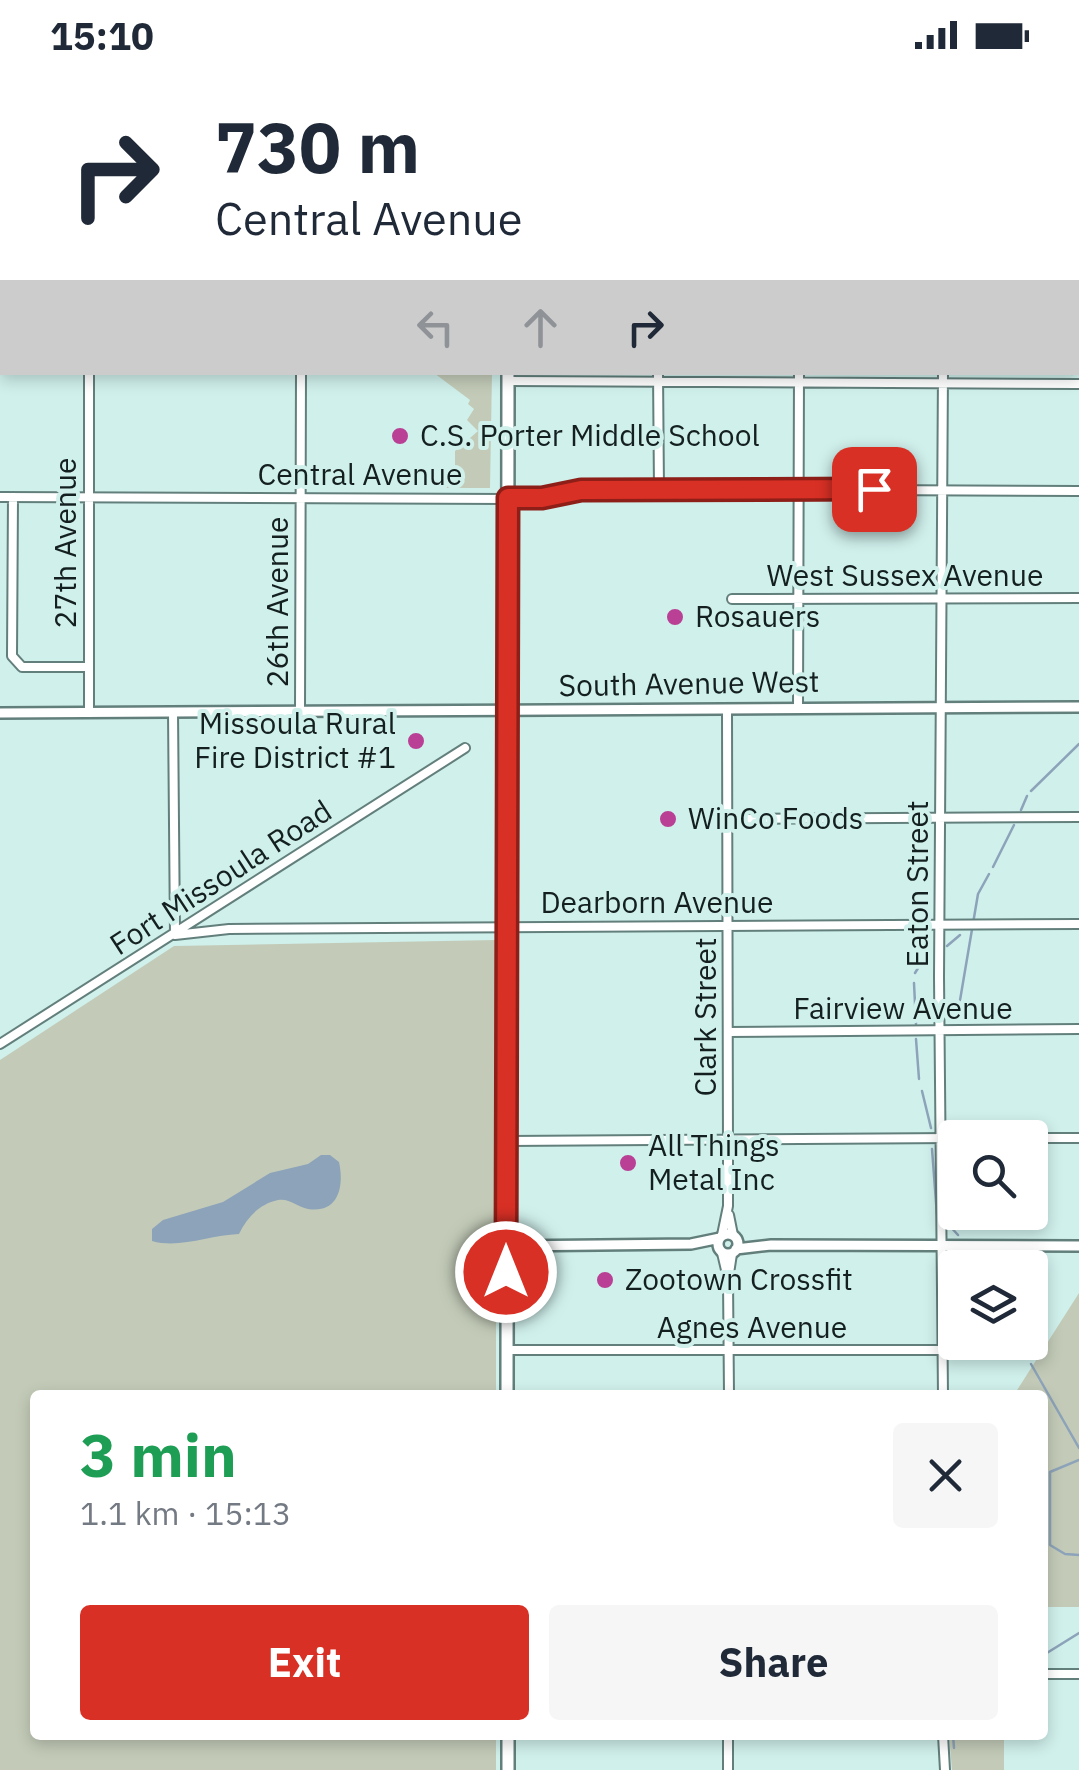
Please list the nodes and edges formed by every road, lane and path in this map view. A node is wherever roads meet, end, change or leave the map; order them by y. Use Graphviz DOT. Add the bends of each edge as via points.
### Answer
graph roads {
  1 [pos="90,375"];
  2 [pos="301,375"];
  3 [pos="799,375"];
  4 [pos="944,375"];
  5 [pos="508,377"];
  6 [pos="658,378"];
  7 [pos="799,383"];
  8 [pos="1079,384"];
  9 [pos="943,385"];
  10 [pos="942,489"];
  11 [pos="659,490"];
  12 [pos="799,490"];
  13 [pos="1079,491"];
  14 [pos="0,497"];
  15 [pos="12,497"];
  16 [pos="89,498"];
  17 [pos="300,498"];
  18 [pos="508,498"];
  19 [pos="798,598"];
  20 [pos="943,598"];
  21 [pos="1079,598"];
  22 [pos="732,599"];
  23 [pos="88,667"];
  24 [pos="940,707"];
  25 [pos="1079,707"];
  26 [pos="798,708"];
  27 [pos="727,709"];
  28 [pos="174,712"];
  29 [pos="300,712"];
  30 [pos="506,712"];
  31 [pos="0,713"];
  32 [pos="88,713"];
  33 [pos="464,748"];
  34 [pos="1079,817"];
  35 [pos="728,818"];
  36 [pos="941,818"];
  37 [pos="940,923"];
  38 [pos="1079,924"];
  39 [pos="728,925"];
  40 [pos="506,926"];
  41 [pos="175,935"];
  42 [pos="1079,1029"];
  43 [pos="728,1032"];
  44 [pos="940,1032"];
  45 [pos="0,1044"];
  46 [pos="941,1120"];
  47 [pos="938,1138"];
  48 [pos="1048,1138"];
  49 [pos="1079,1138"];
  50 [pos="728,1140"];
  51 [pos="506,1142"];
  52 [pos="942,1230"];
  53 [pos="942,1243"];
  54 [pos="728,1244"];
  55 [pos="506,1246"];
  56 [pos="1079,1246"];
  57 [pos="942,1250"];
  58 [pos="507,1350"];
  59 [pos="729,1350"];
  60 [pos="938,1351"];
  61 [pos="943,1360"];
  62 [pos="507,1390"];
  63 [pos="728,1390"];
  64 [pos="942,1390"];
  65 [pos="1048,1674"];
  66 [pos="1079,1674"];
  67 [pos="508,1740"];
  68 [pos="728,1740"];
  69 [pos="944,1740"];
  70 [pos="508,1770"];
  71 [pos="728,1770"];
  72 [pos="945,1770"];
  1 -- 16 [label="street, 27th Avenue"];
  2 -- 17 [label="street, 26th Avenue"];
  3 -- 7 [label="street"];
  4 -- 9 [label="street, Eaton Street"];
  5 -- 6 [label="street"];
  5 -- 18 [label="highway"];
  6 -- 7 [label="street"];
  6 -- 11 [label="street"];
  7 -- 9 [label="street"];
  7 -- 12 [label="street"];
  8 -- 9 [label="street"];
  9 -- 10 [label="street, Eaton Street"];
  10 -- 12 [label="street, Central Avenue"];
  10 -- 13 [label="street, Central Avenue"];
  10 -- 20 [label="street, Eaton Street"];
  11 -- 12 [label="street, Central Avenue"];
  11 -- 18 [label="street, Central Avenue"];
  12 -- 19 [label="street"];
  14 -- 15 [label="street, Central Avenue"];
  15 -- 16 [label="street, Central Avenue"];
  15 -- 23 [label="street" via="12,656 22,667"];
  16 -- 17 [label="street, Central Avenue"];
  16 -- 23 [label="street, 27th Avenue"];
  17 -- 18 [label="street, Central Avenue"];
  17 -- 29 [label="street, 26th Avenue"];
  18 -- 30 [label="highway"];
  19 -- 20 [label="street, West Sussex Avenue"];
  19 -- 22 [label="street, West Sussex Avenue"];
  19 -- 26 [label="street"];
  20 -- 21 [label="street, West Sussex Avenue"];
  20 -- 24 [label="street, Eaton Street"];
  23 -- 32 [label="street, 27th Avenue"];
  24 -- 25 [label="street, South Avenue West"];
  24 -- 26 [label="street, South Avenue West"];
  24 -- 36 [label="street, Eaton Street"];
  26 -- 27 [label="street, South Avenue West"];
  27 -- 30 [label="street, South Avenue West"];
  27 -- 35 [label="street, Clark Street"];
  28 -- 29 [label="street, South Avenue West"];
  28 -- 32 [label="street, South Avenue West"];
  28 -- 41 [label="street"];
  29 -- 30 [label="street, South Avenue West"];
  30 -- 40 [label="highway"];
  31 -- 32 [label="street, South Avenue West"];
  33 -- 41 [label="street, Fort Missoula Road"];
  34 -- 36 [label="street"];
  35 -- 36 [label="street"];
  35 -- 39 [label="street, Clark Street"];
  36 -- 37 [label="street, Eaton Street"];
  37 -- 38 [label="street, Dearborn Avenue"];
  37 -- 39 [label="street, Dearborn Avenue"];
  37 -- 44 [label="street, Eaton Street"];
  39 -- 40 [label="street, Dearborn Avenue"];
  39 -- 43 [label="street, Clark Street"];
  40 -- 41 [label="street, Dearborn Avenue"];
  40 -- 51 [label="highway"];
  41 -- 45 [label="street, Fort Missoula Road"];
  42 -- 44 [label="street, Fairview Avenue"];
  43 -- 44 [label="street, Fairview Avenue"];
  43 -- 50 [label="street, Clark Street"];
  44 -- 46 [label="street, Eaton Street"];
  47 -- 50 [label="street"];
  48 -- 49 [label="street"];
  50 -- 51 [label="street"];
  50 -- 54 [label="street, Clark Street"];
  51 -- 55 [label="highway"];
  52 -- 53 [label="street, Eaton Street"];
  53 -- 54 [label="street"];
  53 -- 56 [label="street"];
  53 -- 57 [label="street, Eaton Street"];
  54 -- 55 [label="street"];
  54 -- 59 [label="street"];
  55 -- 58 [label="highway"];
  58 -- 59 [label="street, Agnes Avenue"];
  58 -- 62 [label="highway"];
  59 -- 60 [label="street, Agnes Avenue"];
  59 -- 63 [label="street"];
  61 -- 64 [label="street, Eaton Street"];
  65 -- 66 [label="street"];
  67 -- 70 [label="highway"];
  68 -- 71 [label="street"];
  69 -- 72 [label="street"];
}
